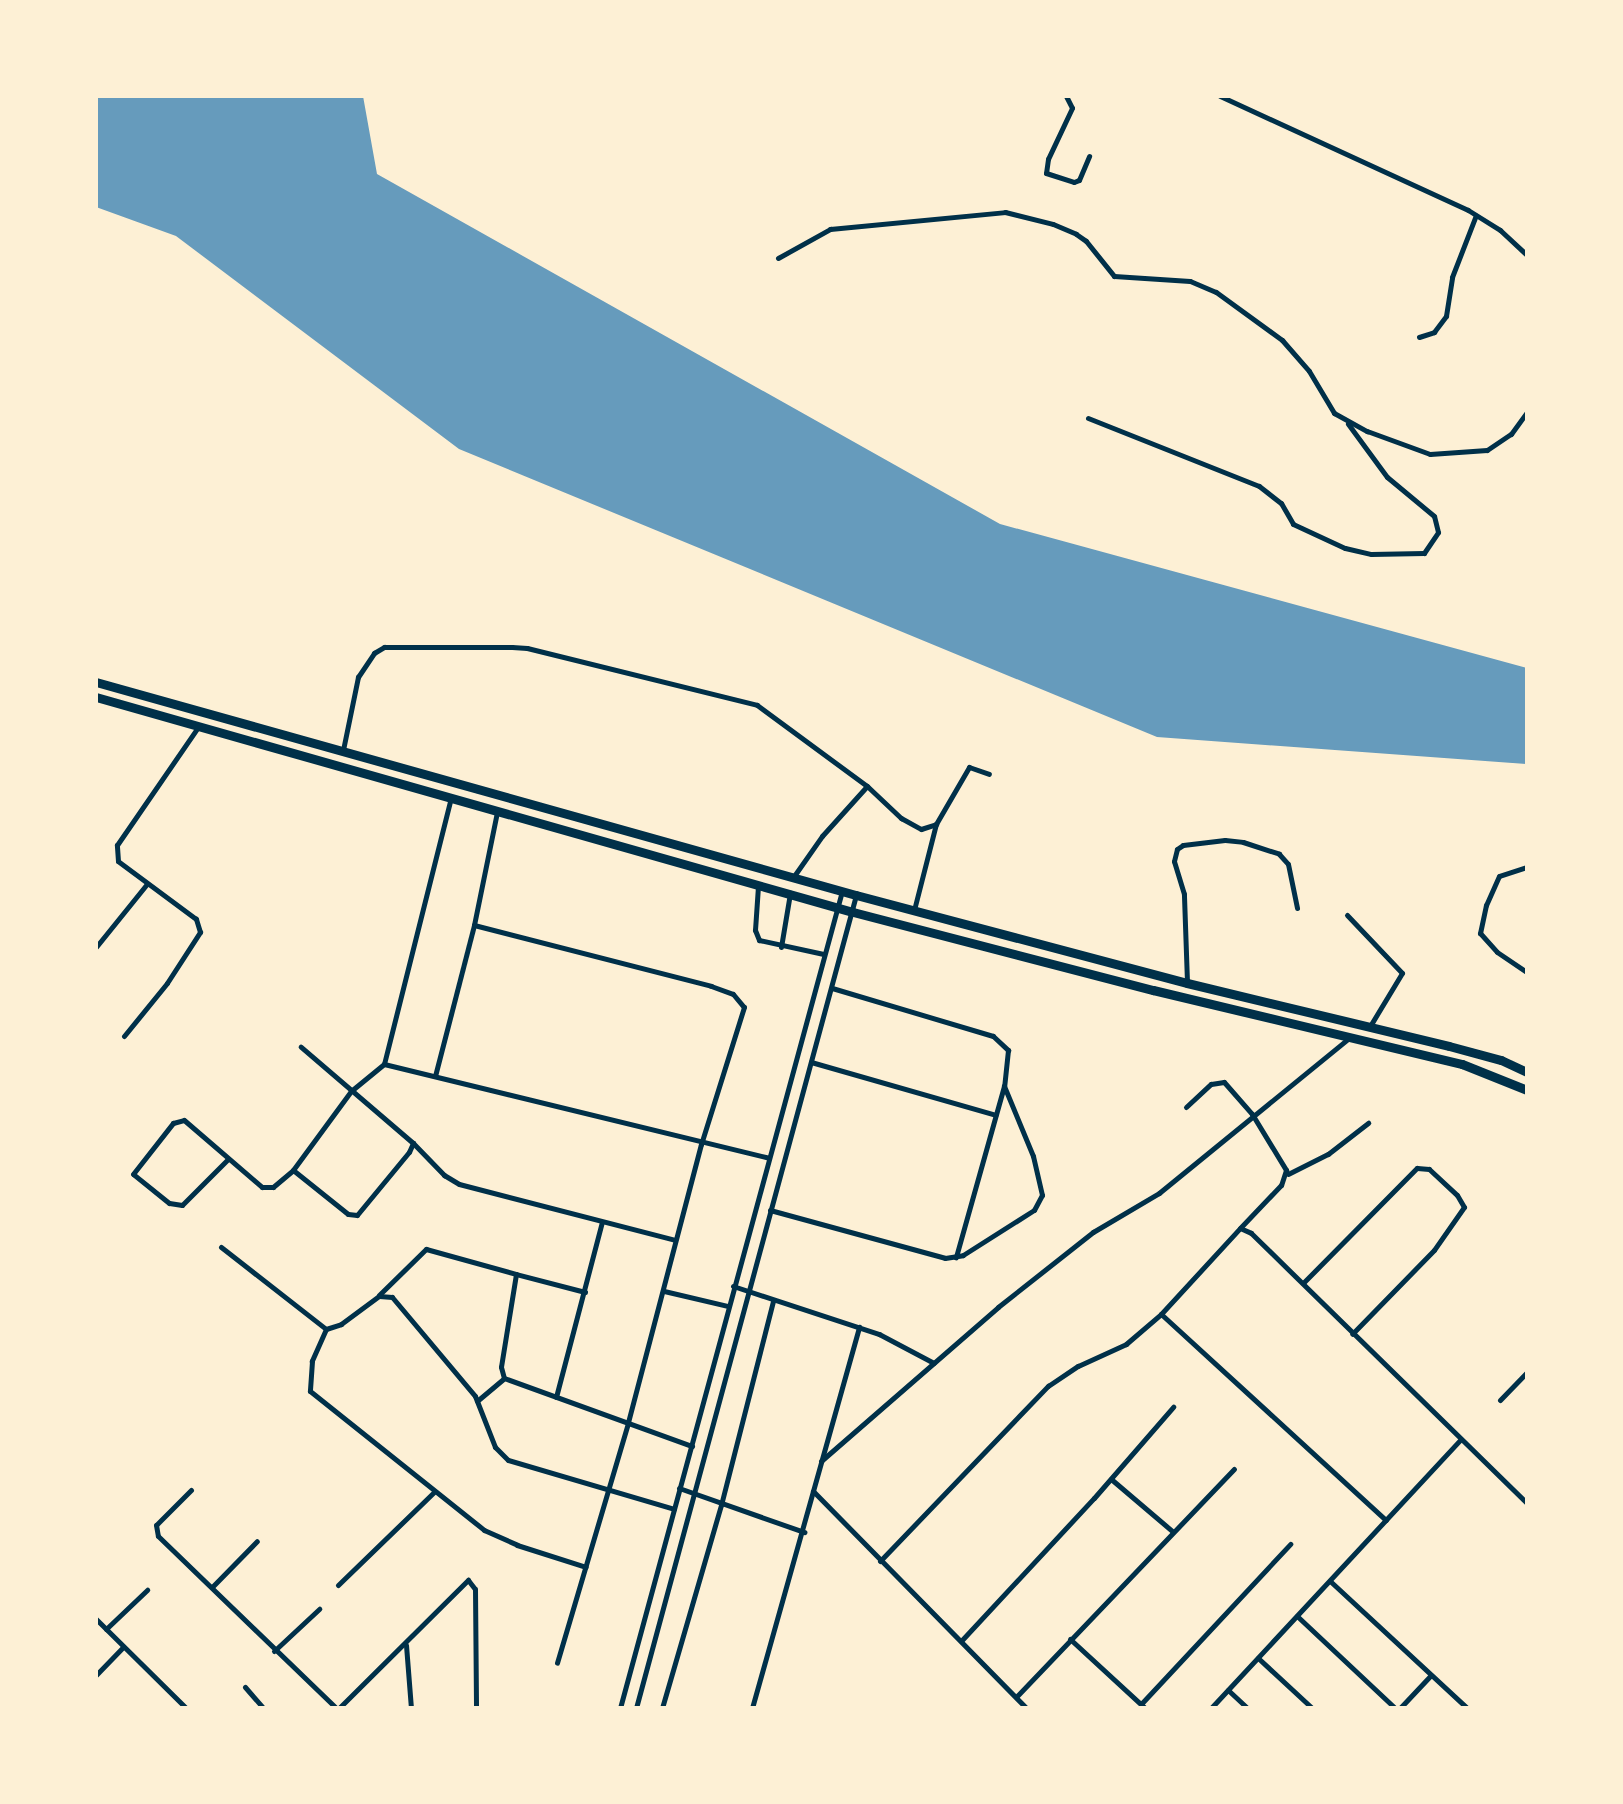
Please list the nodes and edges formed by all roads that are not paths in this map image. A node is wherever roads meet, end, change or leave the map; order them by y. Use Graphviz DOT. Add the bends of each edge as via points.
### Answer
graph roads {
  1 [pos="1066,96"];
  2 [pos="1220,96"];
  3 [pos="1089,156"];
  4 [pos="1476,215"];
  5 [pos="1527,255"];
  6 [pos="778,258"];
  7 [pos="1419,337"];
  8 [pos="1527,412"];
  9 [pos="1088,418"];
  10 [pos="1345,420"];
  11 [pos="96,682"];
  12 [pos="96,697"];
  13 [pos="199,726"];
  14 [pos="343,751"];
  15 [pos="989,774"];
  16 [pos="867,786"];
  17 [pos="451,797"];
  18 [pos="498,811"];
  19 [pos="936,824"];
  20 [pos="1527,867"];
  21 [pos="794,877"];
  22 [pos="758,882"];
  23 [pos="146,885"];
  24 [pos="842,891"];
  25 [pos="791,892"];
  26 [pos="856,895"];
  27 [pos="839,907"];
  28 [pos="1297,908"];
  29 [pos="914,911"];
  30 [pos="853,912"];
  31 [pos="1347,915"];
  32 [pos="474,925"];
  33 [pos="96,947"];
  34 [pos="781,947"];
  35 [pos="824,954"];
  36 [pos="1527,972"];
  37 [pos="1187,983"];
  38 [pos="832,988"];
  39 [pos="1370,1026"];
  40 [pos="124,1036"];
  41 [pos="1351,1037"];
  42 [pos="301,1047"];
  43 [pos="811,1062"];
  44 [pos="384,1064"];
  45 [pos="1527,1072"];
  46 [pos="435,1076"];
  47 [pos="1004,1086"];
  48 [pos="1527,1090"];
  49 [pos="351,1091"];
  50 [pos="1186,1107"];
  51 [pos="1252,1114"];
  52 [pos="996,1115"];
  53 [pos="1368,1123"];
  54 [pos="413,1143"];
  55 [pos="701,1144"];
  56 [pos="769,1158"];
  57 [pos="228,1159"];
  58 [pos="293,1170"];
  59 [pos="1288,1174"];
  60 [pos="770,1210"];
  61 [pos="602,1222"];
  62 [pos="1240,1228"];
  63 [pos="675,1240"];
  64 [pos="221,1247"];
  65 [pos="956,1257"];
  66 [pos="516,1274"];
  67 [pos="1303,1283"];
  68 [pos="733,1286"];
  69 [pos="664,1291"];
  70 [pos="585,1292"];
  71 [pos="749,1294"];
  72 [pos="379,1296"];
  73 [pos="773,1301"];
  74 [pos="728,1306"];
  75 [pos="1161,1314"];
  76 [pos="859,1327"];
  77 [pos="326,1329"];
  78 [pos="1352,1334"];
  79 [pos="934,1363"];
  80 [pos="1527,1372"];
  81 [pos="504,1378"];
  82 [pos="556,1397"];
  83 [pos="1500,1400"];
  84 [pos="477,1401"];
  85 [pos="1173,1407"];
  86 [pos="628,1423"];
  87 [pos="1460,1440"];
  88 [pos="692,1446"];
  89 [pos="821,1461"];
  90 [pos="1234,1469"];
  91 [pos="1111,1479"];
  92 [pos="679,1488"];
  93 [pos="191,1490"];
  94 [pos="608,1491"];
  95 [pos="813,1491"];
  96 [pos="434,1492"];
  97 [pos="696,1493"];
  98 [pos="1527,1503"];
  99 [pos="721,1505"];
  100 [pos="674,1509"];
  101 [pos="1386,1520"];
  102 [pos="1172,1531"];
  103 [pos="804,1532"];
  104 [pos="257,1541"];
  105 [pos="1290,1544"];
  106 [pos="880,1561"];
  107 [pos="586,1567"];
  108 [pos="1330,1581"];
  109 [pos="338,1585"];
  110 [pos="212,1587"];
  111 [pos="147,1590"];
  112 [pos="319,1609"];
  113 [pos="1297,1616"];
  114 [pos="96,1619"];
  115 [pos="106,1629"];
  116 [pos="1070,1639"];
  117 [pos="961,1641"];
  118 [pos="406,1644"];
  119 [pos="123,1647"];
  120 [pos="274,1651"];
  121 [pos="1258,1658"];
  122 [pos="557,1663"];
  123 [pos="96,1675"];
  124 [pos="1431,1675"];
  125 [pos="245,1687"];
  126 [pos="1228,1690"];
  127 [pos="1017,1696"];
  128 [pos="1143,1706"];
  129 [pos="186,1708"];
  130 [pos="263,1708"];
  131 [pos="338,1708"];
  132 [pos="411,1708"];
  133 [pos="476,1708"];
  134 [pos="620,1708"];
  135 [pos="636,1708"];
  136 [pos="662,1708"];
  137 [pos="752,1708"];
  138 [pos="1026,1708"];
  139 [pos="1211,1708"];
  140 [pos="1247,1708"];
  141 [pos="1312,1708"];
  142 [pos="1398,1708"];
  143 [pos="1467,1708"];
  1 -- 3 [label="street" via="1072,108 1046,173 1074,182"];
  2 -- 4 [label="street"];
  4 -- 5 [label="street"];
  4 -- 7 [label="street" via="1452,277 1446,316 1434,332"];
  6 -- 10 [label="street" via="815,234 845,227 1005,212 1053,224 1086,241 1114,276 1190,281 1216,292 1282,340 1309,371 1326,405"];
  8 -- 10 [label="street" via="1511,434 1487,450 1430,454"];
  9 -- 10 [label="street" via="1259,486 1281,503 1293,524 1345,548 1371,554 1424,553 1438,532 1434,516 1387,477"];
  11 -- 14 [label="highway"];
  12 -- 13 [label="highway"];
  13 -- 17 [label="highway"];
  13 -- 23 [label="street" via="117,845 118,861"];
  14 -- 16 [label="street" via="358,677 384,647 527,648 743,699"];
  14 -- 21 [label="highway"];
  15 -- 19 [label="street" via="969,767"];
  16 -- 19 [label="street" via="913,826"];
  16 -- 21 [label="street"];
  17 -- 18 [label="highway"];
  17 -- 44 [label="street"];
  18 -- 22 [label="highway"];
  18 -- 32 [label="street"];
  19 -- 29 [label="street"];
  20 -- 36 [label="street" via="1499,876 1480,933"];
  21 -- 24 [label="highway"];
  22 -- 25 [label="highway"];
  22 -- 34 [label="street" via="755,936"];
  23 -- 33 [label="street"];
  23 -- 40 [label="street" via="196,919 200,932"];
  24 -- 26 [label="highway"];
  24 -- 27 [label="street"];
  25 -- 27 [label="highway"];
  25 -- 34 [label="street"];
  26 -- 29 [label="highway"];
  26 -- 30 [label="street"];
  27 -- 30 [label="highway"];
  27 -- 35 [label="street"];
  28 -- 37 [label="street" via="1288,864 1279,854 1225,840 1177,849"];
  29 -- 37 [label="highway"];
  30 -- 38 [label="street"];
  30 -- 41 [label="highway"];
  31 -- 39 [label="street" via="1401,968"];
  32 -- 46 [label="street"];
  32 -- 55 [label="street" via="711,986 741,1000 744,1014"];
  34 -- 35 [label="street"];
  35 -- 56 [label="street"];
  37 -- 39 [label="highway"];
  38 -- 43 [label="street"];
  38 -- 47 [label="street" via="993,1036 1008,1050"];
  39 -- 45 [label="highway" via="1501,1060"];
  41 -- 48 [label="highway" via="1462,1064"];
  41 -- 51 [label="street"];
  42 -- 49 [label="street"];
  43 -- 52 [label="street"];
  43 -- 60 [label="street"];
  44 -- 46 [label="street"];
  44 -- 49 [label="street"];
  46 -- 55 [label="street"];
  47 -- 52 [label="street"];
  47 -- 65 [label="street" via="1033,1156 1042,1195 1034,1210"];
  49 -- 54 [label="street"];
  49 -- 58 [label="street"];
  50 -- 51 [label="street" via="1217,1081"];
  51 -- 59 [label="street"];
  51 -- 79 [label="street" via="1159,1193 1071,1249"];
  52 -- 65 [label="street"];
  53 -- 59 [label="street" via="1328,1154"];
  54 -- 58 [label="street" via="357,1215 348,1214"];
  54 -- 61 [label="street" via="459,1184"];
  55 -- 56 [label="street"];
  55 -- 63 [label="street"];
  56 -- 68 [label="street"];
  57 -- 57 [label="street" via="190,1122 178,1120 133,1174 169,1203 182,1205"];
  57 -- 58 [label="street" via="269,1189"];
  59 -- 62 [label="street"];
  60 -- 65 [label="street"];
  60 -- 71 [label="street"];
  61 -- 63 [label="street"];
  61 -- 70 [label="street"];
  62 -- 67 [label="street"];
  62 -- 75 [label="street"];
  63 -- 69 [label="street"];
  64 -- 77 [label="street"];
  66 -- 70 [label="street"];
  66 -- 72 [label="street" via="426,1249"];
  66 -- 81 [label="street" via="501,1367"];
  67 -- 78 [label="street"];
  67 -- 78 [label="street" via="1417,1168 1429,1169 1457,1195 1464,1207 1434,1250"];
  68 -- 71 [label="street"];
  68 -- 74 [label="street"];
  69 -- 74 [label="street"];
  69 -- 86 [label="street"];
  70 -- 82 [label="street"];
  71 -- 73 [label="street"];
  71 -- 97 [label="street"];
  72 -- 77 [label="street"];
  72 -- 84 [label="street" via="386,1294 397,1302"];
  73 -- 76 [label="street"];
  73 -- 99 [label="street"];
  74 -- 88 [label="street"];
  75 -- 101 [label="street"];
  75 -- 106 [label="street" via="1126,1344 1048,1386"];
  76 -- 79 [label="street"];
  76 -- 89 [label="street"];
  77 -- 96 [label="street" via="312,1361 310,1391"];
  78 -- 87 [label="street"];
  79 -- 89 [label="street"];
  80 -- 83 [label="street"];
  81 -- 82 [label="street"];
  81 -- 84 [label="street"];
  82 -- 86 [label="street"];
  84 -- 94 [label="street" via="495,1447 508,1460"];
  85 -- 91 [label="street"];
  86 -- 88 [label="street"];
  86 -- 94 [label="street"];
  87 -- 98 [label="street"];
  87 -- 101 [label="street"];
  88 -- 92 [label="street"];
  89 -- 95 [label="street"];
  90 -- 102 [label="street"];
  91 -- 102 [label="street"];
  91 -- 117 [label="street"];
  92 -- 97 [label="street"];
  92 -- 100 [label="street"];
  93 -- 110 [label="street" via="154,1528"];
  94 -- 100 [label="street"];
  94 -- 107 [label="street"];
  95 -- 103 [label="street"];
  95 -- 106 [label="street"];
  96 -- 107 [label="street" via="499,1538"];
  96 -- 109 [label="street"];
  97 -- 99 [label="street"];
  97 -- 135 [label="street"];
  99 -- 103 [label="street"];
  99 -- 136 [label="street"];
  100 -- 134 [label="street"];
  101 -- 108 [label="street"];
  102 -- 116 [label="street"];
  103 -- 137 [label="street"];
  104 -- 110 [label="street"];
  105 -- 128 [label="street"];
  106 -- 117 [label="street"];
  107 -- 122 [label="street"];
  108 -- 113 [label="street"];
  108 -- 124 [label="street"];
  110 -- 120 [label="street"];
  111 -- 115 [label="street"];
  112 -- 120 [label="street"];
  113 -- 121 [label="street"];
  113 -- 142 [label="street"];
  114 -- 115 [label="street"];
  115 -- 119 [label="street"];
  116 -- 127 [label="street"];
  116 -- 128 [label="street"];
  117 -- 127 [label="street"];
  118 -- 131 [label="street"];
  118 -- 132 [label="street"];
  118 -- 133 [label="street" via="460,1585 468,1580 473,1584"];
  119 -- 123 [label="street"];
  119 -- 129 [label="street"];
  120 -- 131 [label="street"];
  121 -- 126 [label="street"];
  121 -- 141 [label="street"];
  124 -- 142 [label="street"];
  124 -- 143 [label="street"];
  125 -- 130 [label="street"];
  126 -- 139 [label="street"];
  126 -- 140 [label="street"];
  127 -- 138 [label="street"];
}
